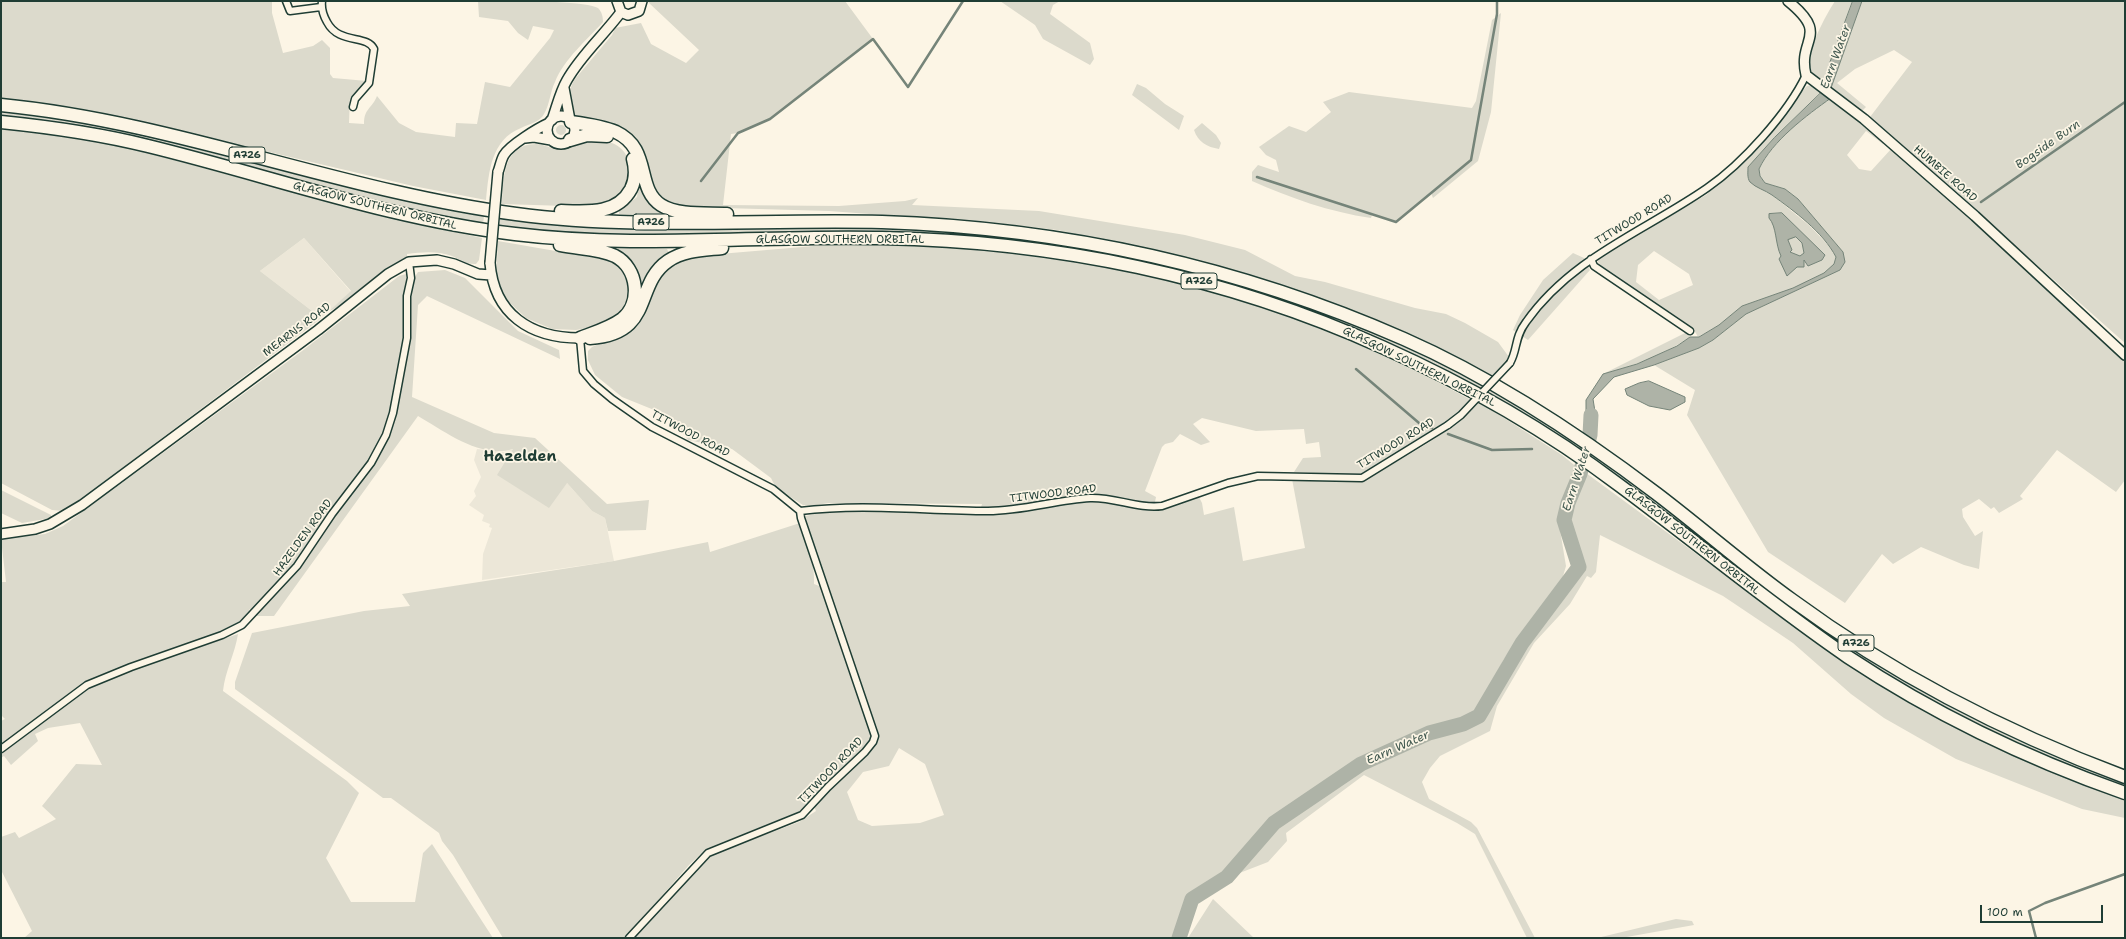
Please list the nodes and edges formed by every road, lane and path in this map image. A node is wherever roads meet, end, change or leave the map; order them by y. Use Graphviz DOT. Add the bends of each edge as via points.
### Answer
graph roads {
  1 [pos="286,1"];
  2 [pos="614,1"];
  3 [pos="617,1"];
  4 [pos="642,1"];
  5 [pos="1788,1"];
  6 [pos="322,4"];
  7 [pos="621,12"];
  8 [pos="1806,75"];
  9 [pos="564,86"];
  10 [pos="1,105"];
  11 [pos="353,106"];
  12 [pos="551,121"];
  13 [pos="571,121"];
  14 [pos="1,122"];
  15 [pos="525,138"];
  16 [pos="551,140"];
  17 [pos="570,140"];
  18 [pos="470,208"];
  19 [pos="834,221"];
  20 [pos="469,228"];
  21 [pos="805,239"];
  22 [pos="1591,259"];
  23 [pos="409,262"];
  24 [pos="491,276"];
  25 [pos="1690,331"];
  26 [pos="580,338"];
  27 [pos="2125,355"];
  28 [pos="800,511"];
  29 [pos="1,534"];
  30 [pos="1,749"];
  31 [pos="2125,777"];
  32 [pos="2125,793"];
  33 [pos="629,938"];
  1 -- 6 [label="street" via="290,11"];
  2 -- 3 [label="street"];
  3 -- 7 [label="street"];
  4 -- 7 [label="street" via="641,8 636,14 628,15"];
  5 -- 8 [label="street" via="1807,18 1811,32 1805,61"];
  6 -- 11 [label="street" via="326,22 337,35 367,42 374,49 369,83 355,99"];
  7 -- 9 [label="street" via="579,63"];
  8 -- 22 [label="street, TITWOOD ROAD" via="1780,117 1716,181"];
  8 -- 27 [label="street, HUMBIE ROAD" via="1864,119"];
  9 -- 12 [label="street"];
  9 -- 13 [label="street"];
  10 -- 18 [label="highway, GLASGOW SOUTHERN ORBITAL / A726" via="58,112 145,129 350,182"];
  12 -- 13 [label="street" via="561,116"];
  12 -- 15 [label="street"];
  12 -- 16 [label="street" via="547,132"];
  13 -- 17 [label="street" via="574,133"];
  13 -- 19 [label="highway" via="616,132 632,144 641,161 650,192 656,201 666,208"];
  14 -- 20 [label="highway, GLASGOW SOUTHERN ORBITAL / A726" via="142,144 354,203"];
  15 -- 16 [label="street"];
  15 -- 24 [label="street, bridge" via="504,155 498,172"];
  16 -- 17 [label="street" via="561,144"];
  17 -- 18 [label="highway" via="597,134 612,138 628,149 635,166 635,181 629,194 622,201 607,209 590,211"];
  18 -- 19 [label="highway, GLASGOW SOUTHERN ORBITAL / A726" via="600,221"];
  19 -- 31 [label="highway, GLASGOW SOUTHERN ORBITAL / A726" via="937,225 1038,234 1138,251 1218,271 1334,310 1407,341 1507,391 1564,427 1615,462 1794,602 1913,679 2035,741"];
  20 -- 21 [label="highway, GLASGOW SOUTHERN ORBITAL / A726" via="544,237 622,242"];
  20 -- 26 [label="highway" via="608,254 628,267 635,288 630,308 621,320"];
  21 -- 26 [label="highway" via="692,251 674,257 655,275 637,313 626,327 606,337"];
  21 -- 32 [label="highway, GLASGOW SOUTHERN ORBITAL / A726" via="879,238 1001,245 1103,259 1204,282 1333,326 1385,348 1491,401 1560,444 1616,482 1783,611 1860,664 1969,728 2070,774"];
  22 -- 25 [label="street" via="1594,266"];
  22 -- 28 [label="street, TITWOOD ROAD, bridge" via="1557,286 1526,322 1518,335 1510,363 1461,415 1362,478 1258,476 1223,484 1162,506 1090,498 996,511 863,507"];
  23 -- 24 [label="street, MEARNS ROAD" via="437,260"];
  23 -- 29 [label="street, MEARNS ROAD" via="388,274 318,330 82,505 50,524 36,529"];
  23 -- 30 [label="street, HAZELDEN ROAD" via="411,278 407,296 407,338 394,414 371,463 297,566 242,626 87,685"];
  24 -- 26 [label="street" via="500,299 520,323 550,336"];
  26 -- 28 [label="street, TITWOOD ROAD" via="583,371 612,399 652,427 773,489"];
  28 -- 33 [label="street, TITWOOD ROAD" via="875,736 874,742 802,815 708,853"];
}
